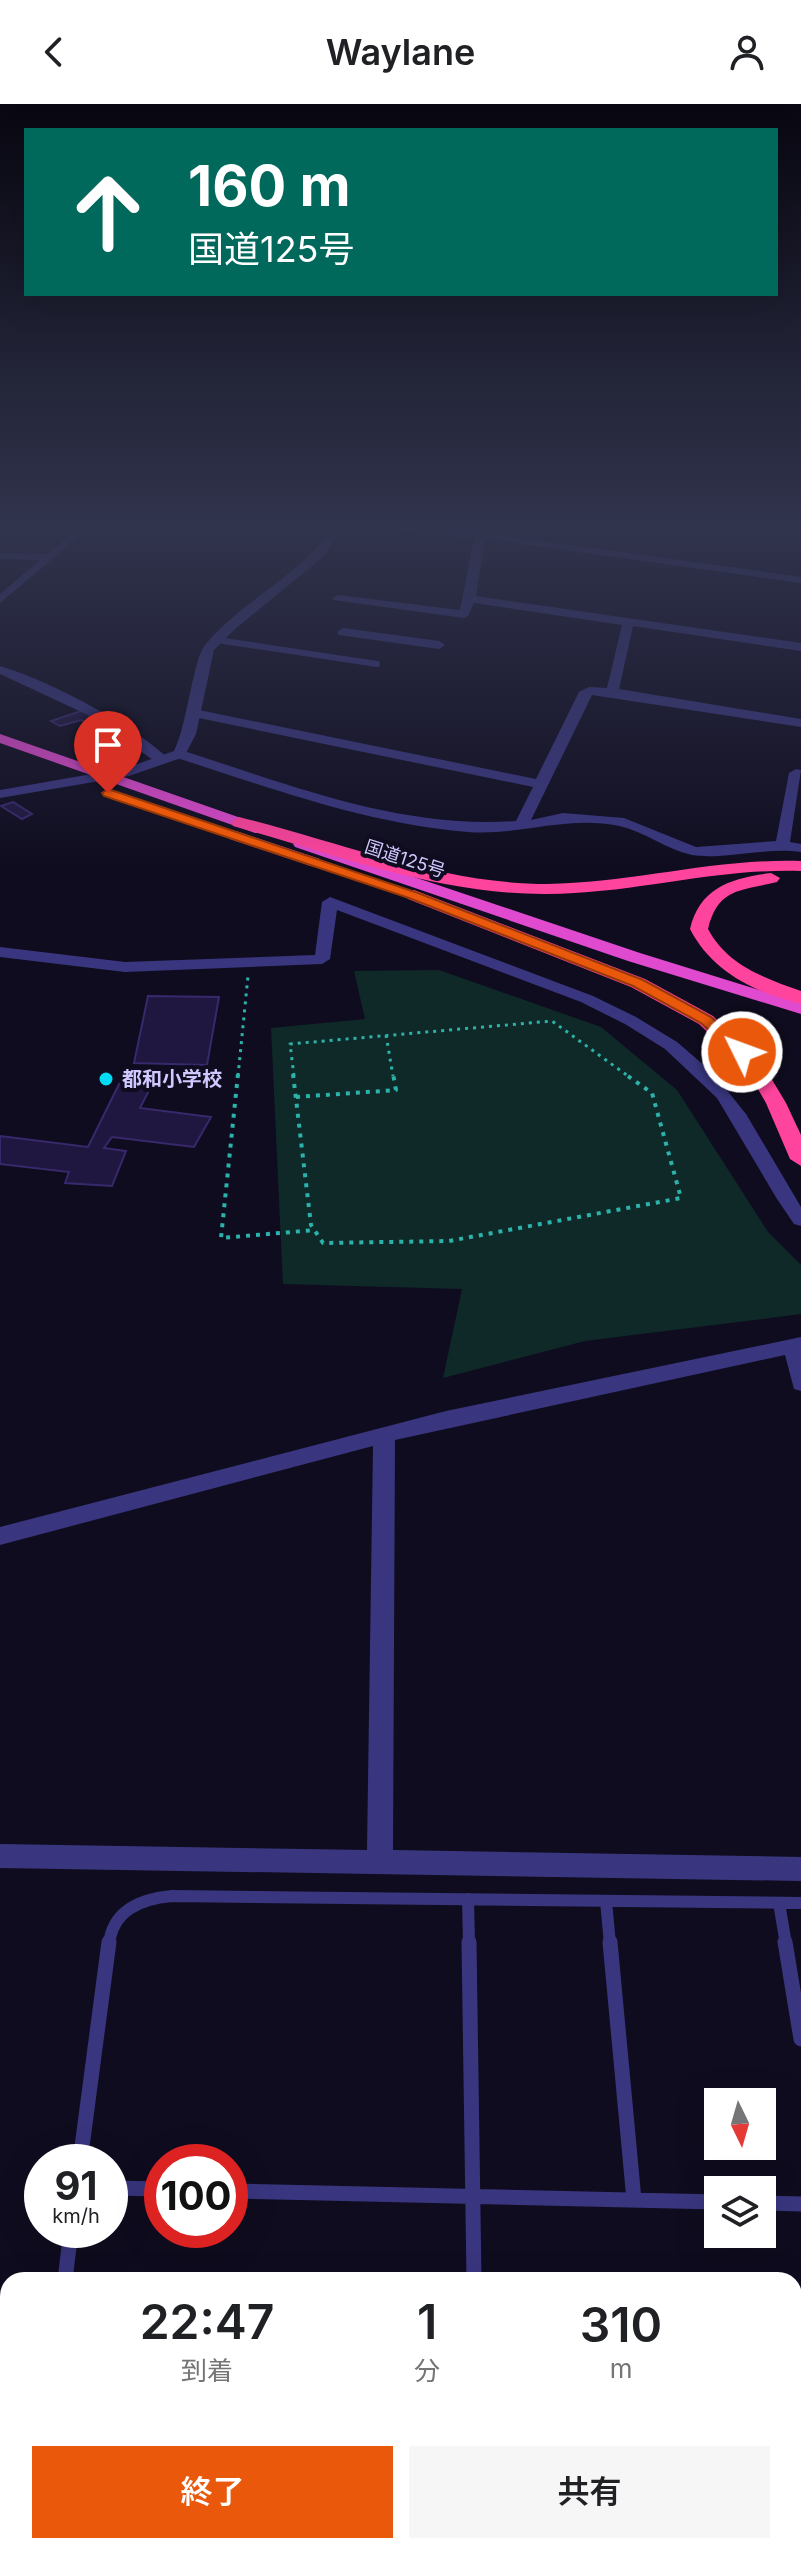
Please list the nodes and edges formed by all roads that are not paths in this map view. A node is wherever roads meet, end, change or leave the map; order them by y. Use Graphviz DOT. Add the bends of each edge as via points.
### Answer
graph roads {
  1 [pos="215,642"];
  2 [pos="232,642"];
  3 [pos="433,642"];
  4 [pos="624,642"];
  5 [pos="771,642"];
  6 [pos="439,645"];
  7 [pos="801,647"];
  8 [pos="377,664"];
  9 [pos="0,670"];
  10 [pos="612,692"];
  11 [pos="194,713"];
  12 [pos="801,723"];
  13 [pos="0,738"];
  14 [pos="0,753"];
  15 [pos="179,754"];
  16 [pos="164,761"];
  17 [pos="801,774"];
  18 [pos="106,777"];
  19 [pos="75,781"];
  20 [pos="539,784"];
  21 [pos="0,794"];
  22 [pos="239,822"];
  23 [pos="522,824"];
  24 [pos="782,845"];
  25 [pos="801,848"];
  26 [pos="801,866"];
  27 [pos="801,878"];
  28 [pos="414,895"];
  29 [pos="0,952"];
  30 [pos="801,998"];
  31 [pos="801,1009"];
  32 [pos="801,1023"];
  33 [pos="801,1159"];
  34 [pos="801,1220"];
  35 [pos="797,1345"];
  36 [pos="801,1384"];
  37 [pos="384,1435"];
  38 [pos="0,1536"];
  39 [pos="0,1856"];
  40 [pos="380,1862"];
  41 [pos="801,1869"];
  42 [pos="468,1899"];
  43 [pos="606,1901"];
  44 [pos="779,1903"];
  45 [pos="801,1903"];
  46 [pos="801,2039"];
  47 [pos="82,2144"];
  48 [pos="248,2191"];
  49 [pos="473,2197"];
  50 [pos="634,2200"];
  51 [pos="704,2202"];
  52 [pos="776,2203"];
  53 [pos="801,2204"];
  54 [pos="69,2248"];
  55 [pos="66,2272"];
  56 [pos="474,2272"];
  1 -- 11 [label="street" via="208,649"];
  2 -- 8 [label="lane"];
  3 -- 6 [label="street"];
  4 -- 10 [label="street"];
  5 -- 7 [label="street"];
  9 -- 16 [label="street" via="93,712"];
  10 -- 12 [label="street"];
  10 -- 20 [label="street" via="583,695"];
  11 -- 15 [label="street"];
  11 -- 20 [label="street"];
  13 -- 18 [label="highway, 国道125号"];
  14 -- 19 [label="highway, 国道125号"];
  15 -- 16 [label="street"];
  15 -- 23 [label="street" via="366,813 472,828"];
  16 -- 18 [label="street"];
  17 -- 24 [label="street" via="796,773"];
  18 -- 19 [label="street"];
  18 -- 22 [label="highway, 国道125号"];
  19 -- 21 [label="street"];
  19 -- 28 [label="highway, 国道125号"];
  20 -- 23 [label="street"];
  22 -- 26 [label="highway" via="434,875 508,887 600,886 724,868"];
  22 -- 31 [label="highway, 国道125号"];
  23 -- 24 [label="street" via="563,817 624,822 694,851"];
  24 -- 25 [label="street"];
  27 -- 30 [label="highway" via="768,878 722,891 709,900 699,929 712,953 725,963"];
  28 -- 32 [label="highway, 国道125号"];
  28 -- 33 [label="highway" via="638,983 706,1020 755,1067"];
  29 -- 34 [label="street" via="125,967 322,959 330,902 614,1010 697,1064 736,1114"];
  35 -- 36 [label="street"];
  35 -- 37 [label="street"];
  37 -- 38 [label="street"];
  37 -- 40 [label="street"];
  39 -- 40 [label="street"];
  40 -- 41 [label="street"];
  42 -- 43 [label="lane"];
  42 -- 47 [label="lane" via="163,1896 123,1912 111,1926 106,1950"];
  42 -- 49 [label="lane"];
  43 -- 44 [label="lane"];
  43 -- 50 [label="lane"];
  44 -- 45 [label="lane"];
  44 -- 46 [label="lane"];
  48 -- 49 [label="lane"];
  49 -- 50 [label="lane"];
  49 -- 56 [label="lane"];
  50 -- 51 [label="lane"];
  52 -- 53 [label="lane"];
  54 -- 55 [label="lane"];
}
